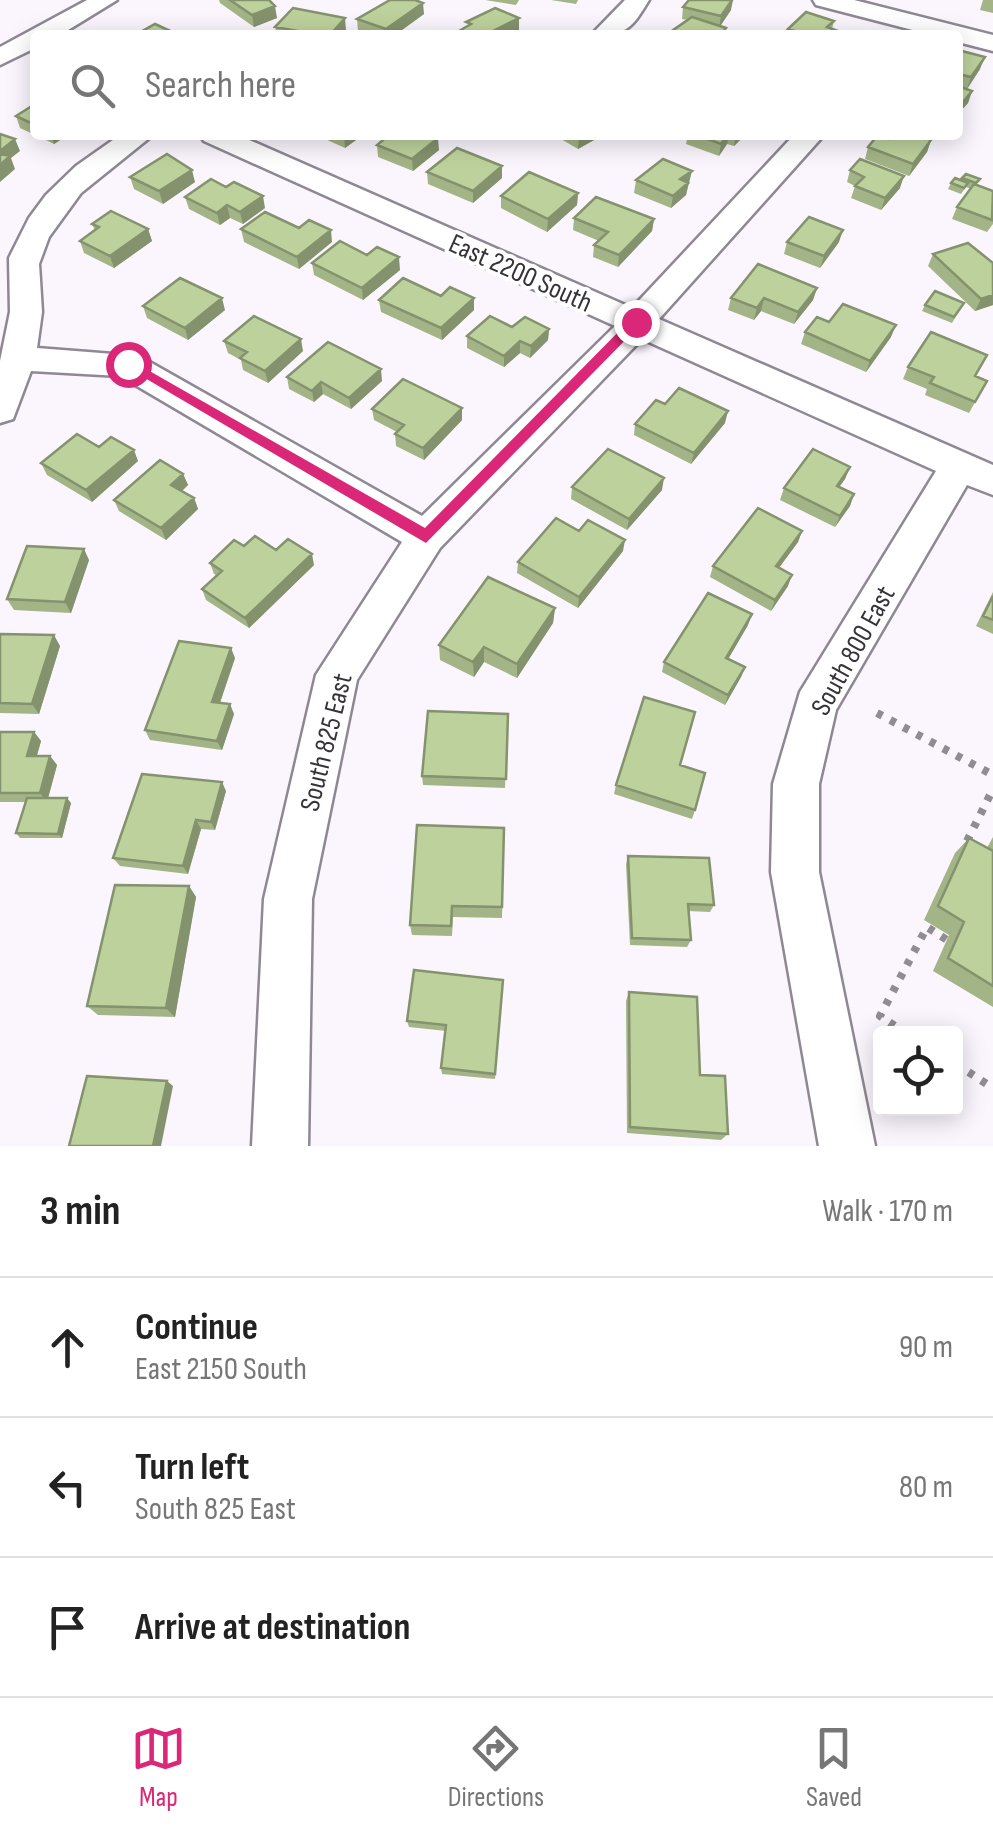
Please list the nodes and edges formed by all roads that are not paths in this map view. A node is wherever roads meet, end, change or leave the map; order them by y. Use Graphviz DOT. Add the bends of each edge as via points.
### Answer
graph roads {
  1 [pos="105,0"];
  2 [pos="638,0"];
  3 [pos="825,0"];
  4 [pos="908,18"];
  5 [pos="53,30"];
  6 [pos="610,30"];
  7 [pos="950,30"];
  8 [pos="963,34"];
  9 [pos="993,42"];
  10 [pos="131,140"];
  11 [pos="225,140"];
  12 [pos="805,140"];
  13 [pos="636,322"];
  14 [pos="20,359"];
  15 [pos="0,410"];
  16 [pos="976,473"];
  17 [pos="426,537"];
  18 [pos="280,1146"];
  19 [pos="846,1146"];
  1 -- 5 [label="street"];
  2 -- 6 [label="street"];
  3 -- 4 [label="street"];
  4 -- 7 [label="street"];
  8 -- 9 [label="street"];
  10 -- 14 [label="street" via="86,169 50,205 24,262"];
  11 -- 13 [label="street, East 2200 South"];
  12 -- 13 [label="street, South 825 East"];
  13 -- 16 [label="street, East 2200 South"];
  13 -- 17 [label="street, South 825 East"];
  14 -- 15 [label="street"];
  14 -- 17 [label="street" via="128,364"];
  16 -- 19 [label="street, South 800 East" via="815,706 796,784 795,872"];
  17 -- 18 [label="street, South 825 East" via="337,675 288,899"];
}
